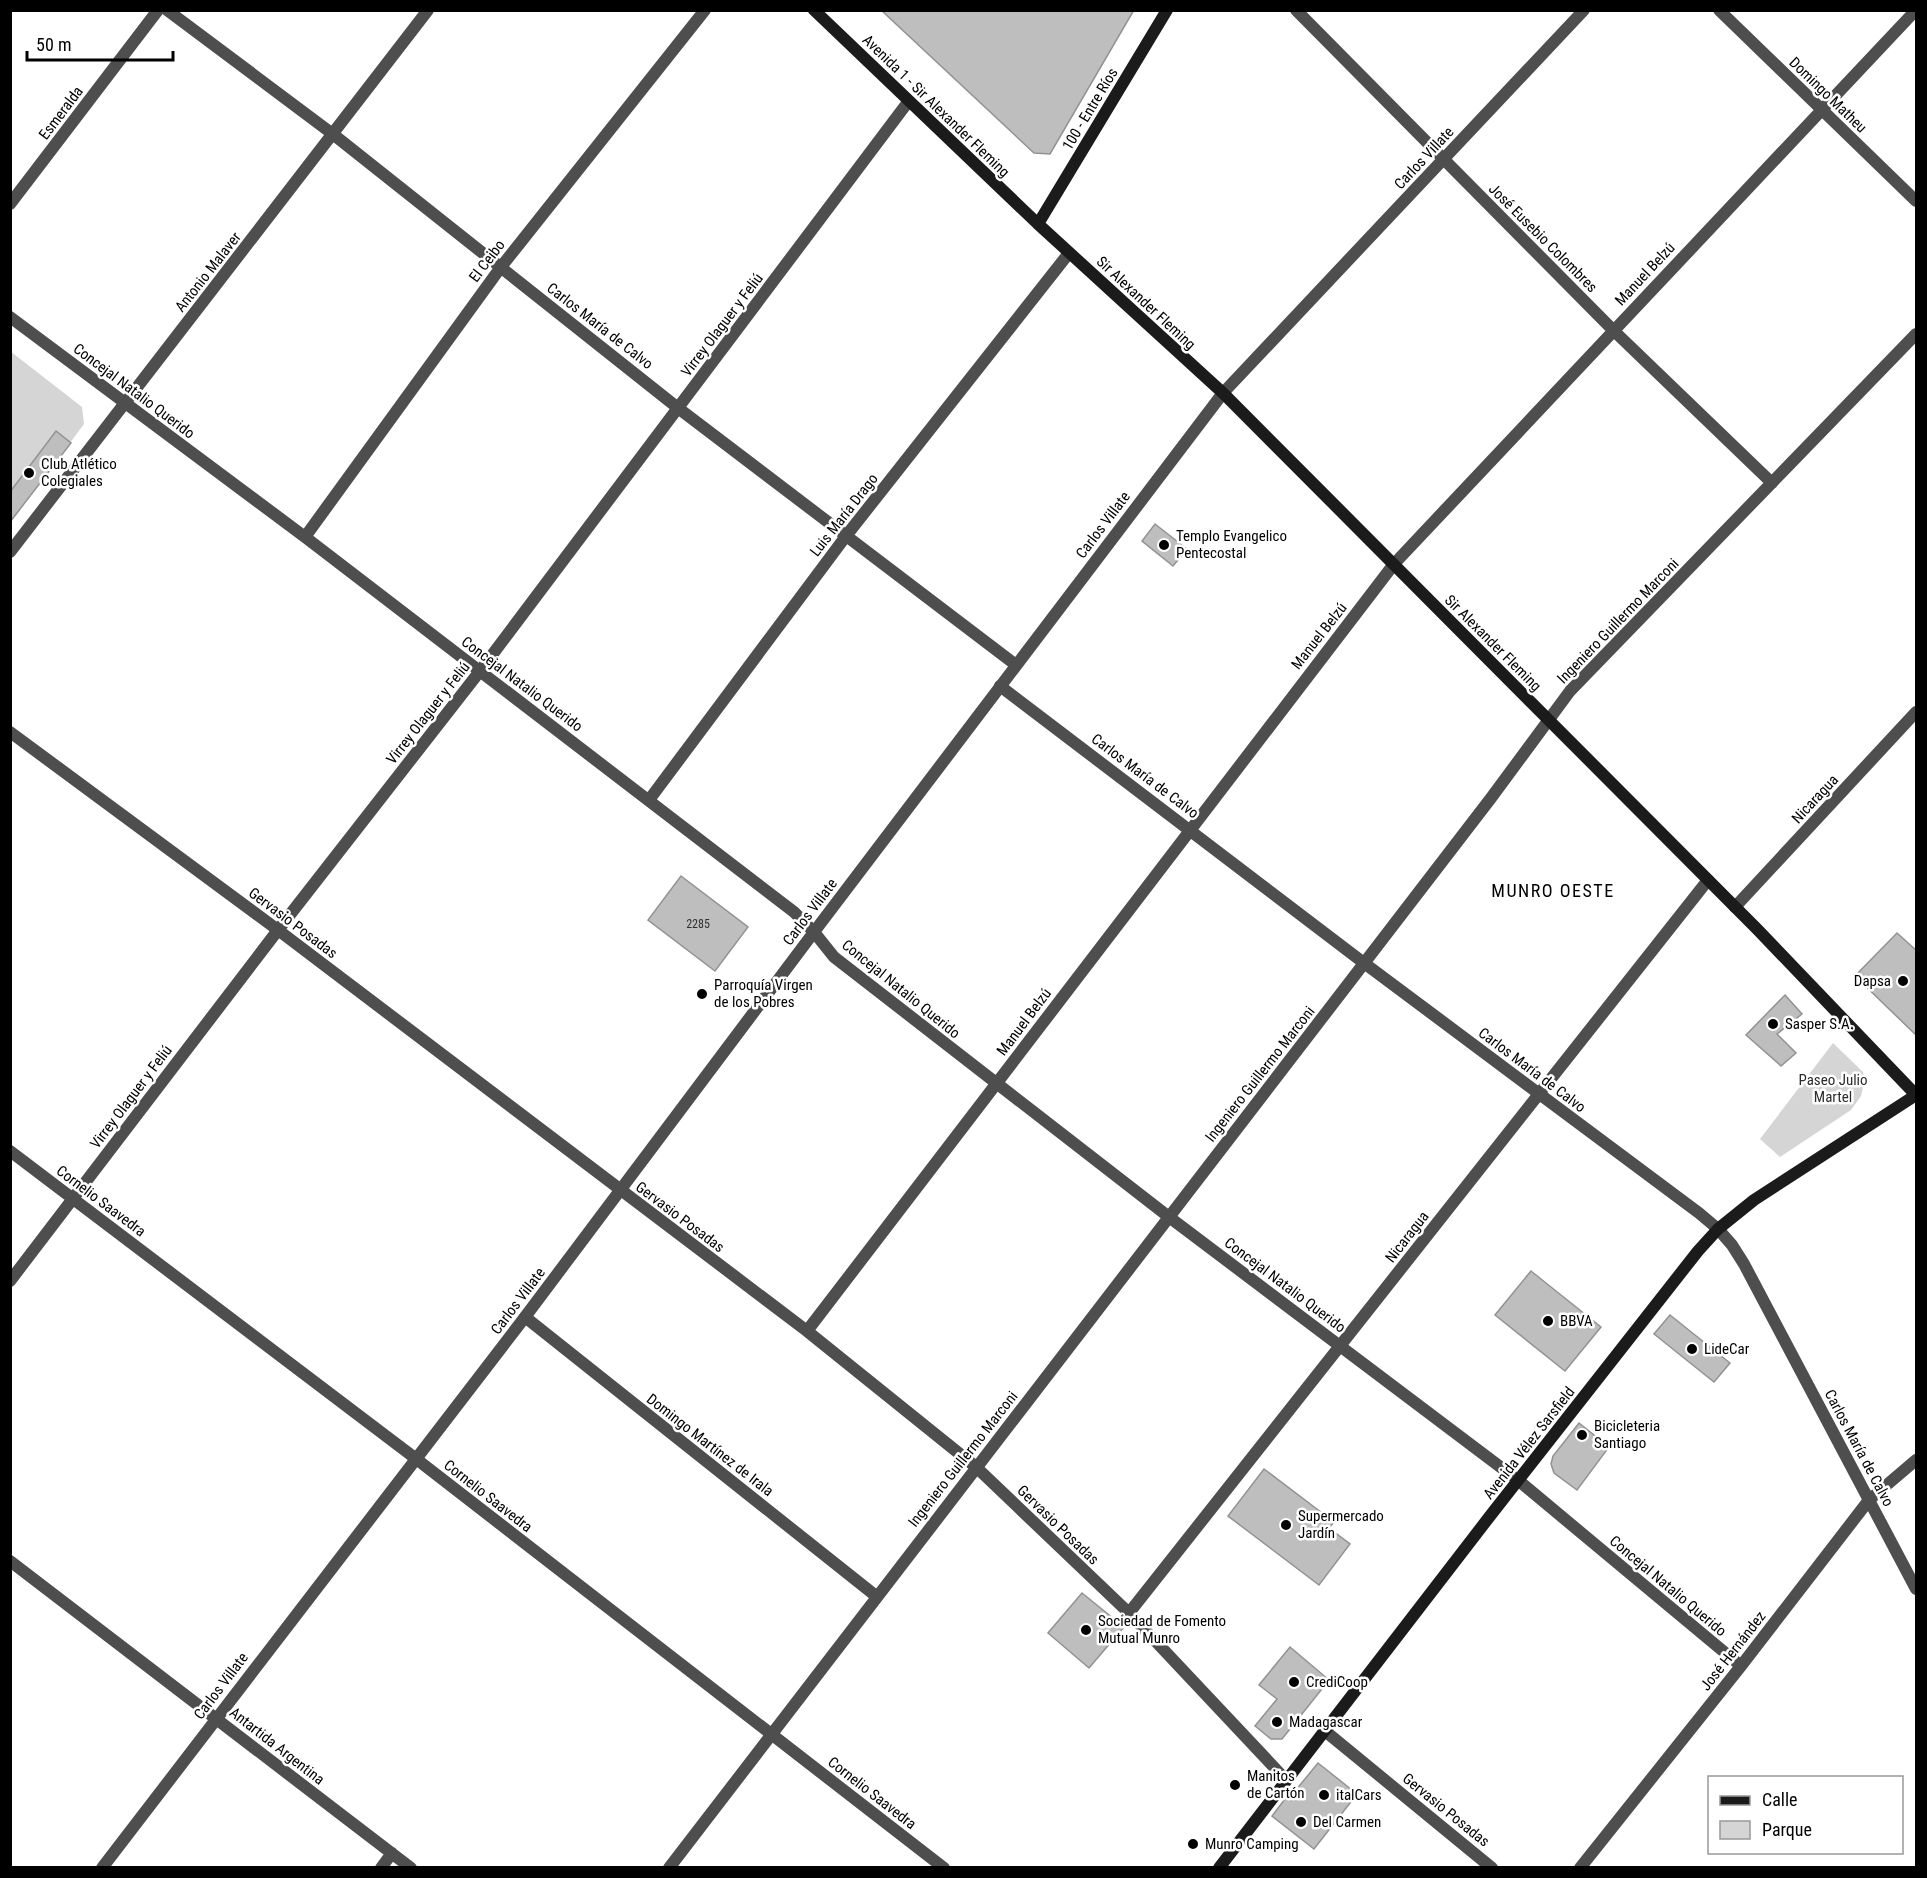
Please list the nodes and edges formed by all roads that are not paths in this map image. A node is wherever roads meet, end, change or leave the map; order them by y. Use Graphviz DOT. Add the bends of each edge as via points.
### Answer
graph roads {
  1 [pos="158,10"];
  2 [pos="166,10"];
  3 [pos="428,10"];
  4 [pos="705,10"];
  5 [pos="814,10"];
  6 [pos="1167,10"];
  7 [pos="1296,10"];
  8 [pos="1584,10"];
  9 [pos="1719,10"];
  10 [pos="1916,10"];
  11 [pos="908,102"];
  12 [pos="1822,109"];
  13 [pos="334,135"];
  14 [pos="1443,159"];
  15 [pos="1917,201"];
  16 [pos="10,204"];
  17 [pos="1038,224"];
  18 [pos="1069,253"];
  19 [pos="501,267"];
  20 [pos="10,317"];
  21 [pos="1613,330"];
  22 [pos="1917,334"];
  23 [pos="1223,393"];
  24 [pos="125,403"];
  25 [pos="678,408"];
  26 [pos="1772,483"];
  27 [pos="846,536"];
  28 [pos="305,537"];
  29 [pos="10,552"];
  30 [pos="1394,564"];
  31 [pos="1016,665"];
  32 [pos="480,671"];
  33 [pos="1000,686"];
  34 [pos="1917,712"];
  35 [pos="1549,720"];
  36 [pos="10,732"];
  37 [pos="649,800"];
  38 [pos="1190,829"];
  39 [pos="1708,880"];
  40 [pos="1735,907"];
  41 [pos="278,930"];
  42 [pos="814,932"];
  43 [pos="1364,963"];
  44 [pos="996,1083"];
  45 [pos="1539,1093"];
  46 [pos="1917,1095"];
  47 [pos="10,1151"];
  48 [pos="620,1191"];
  49 [pos="72,1199"];
  50 [pos="1169,1217"];
  51 [pos="1718,1229"];
  52 [pos="10,1281"];
  53 [pos="525,1317"];
  54 [pos="807,1331"];
  55 [pos="1341,1345"];
  56 [pos="415,1458"];
  57 [pos="1917,1460"];
  58 [pos="976,1467"];
  59 [pos="1519,1481"];
  60 [pos="1869,1500"];
  61 [pos="10,1561"];
  62 [pos="1917,1589"];
  63 [pos="876,1596"];
  64 [pos="1129,1613"];
  65 [pos="1741,1666"];
  66 [pos="216,1718"];
  67 [pos="1325,1731"];
  68 [pos="770,1734"];
  69 [pos="1286,1780"];
  70 [pos="392,1853"];
  71 [pos="102,1868"];
  72 [pos="381,1868"];
  73 [pos="411,1868"];
  74 [pos="669,1868"];
  75 [pos="944,1868"];
  76 [pos="1219,1868"];
  77 [pos="1492,1868"];
  78 [pos="1580,1868"];
  1 -- 16 [label="street, Esmeralda"];
  2 -- 13 [label="street, Carlos María de Calvo"];
  3 -- 13 [label="street, Antonio Malaver"];
  4 -- 19 [label="street, El Ceibo"];
  5 -- 11 [label="main road, Avenida 1 - Sir Alexander Fleming"];
  6 -- 17 [label="main road, 100 - Entre Ríos"];
  7 -- 14 [label="street, José Eusebio Colombres"];
  8 -- 14 [label="street, Carlos Villate"];
  9 -- 12 [label="street, Domingo Matheu"];
  10 -- 12 [label="street, Manuel Belzú"];
  11 -- 17 [label="main road, Avenida 1 - Sir Alexander Fleming"];
  11 -- 25 [label="street, Virrey Olaguer y Feliú"];
  12 -- 15 [label="street, Domingo Matheu"];
  12 -- 21 [label="street, Manuel Belzú"];
  13 -- 19 [label="street, Carlos María de Calvo"];
  13 -- 24 [label="street, Antonio Malaver"];
  14 -- 21 [label="street, José Eusebio Colombres"];
  14 -- 23 [label="street, Carlos Villate"];
  17 -- 18 [label="main road, Sir Alexander Fleming"];
  18 -- 23 [label="main road, Sir Alexander Fleming"];
  18 -- 27 [label="street, Luis María Drago"];
  19 -- 25 [label="street, Carlos María de Calvo"];
  19 -- 28 [label="street, El Ceibo"];
  20 -- 24 [label="street, Concejal Natalio Querido"];
  21 -- 26 [label="street, José Eusebio Colombres"];
  21 -- 30 [label="street, Manuel Belzú"];
  22 -- 26 [label="street, Ingeniero Guillermo Marconi"];
  23 -- 30 [label="main road, Sir Alexander Fleming"];
  23 -- 31 [label="street, Carlos Villate"];
  24 -- 28 [label="street, Concejal Natalio Querido"];
  24 -- 29 [label="street, Antonio Malaver"];
  25 -- 27 [label="street, Carlos María de Calvo"];
  25 -- 32 [label="street, Virrey Olaguer y Feliú"];
  26 -- 35 [label="street, Ingeniero Guillermo Marconi" via="1570,691"];
  27 -- 31 [label="street, Carlos María de Calvo"];
  27 -- 37 [label="street, Luis María Drago"];
  28 -- 32 [label="street, Concejal Natalio Querido"];
  30 -- 35 [label="main road, Sir Alexander Fleming"];
  30 -- 38 [label="street, Manuel Belzú"];
  31 -- 33 [label="street, Carlos Villate"];
  32 -- 37 [label="street, Concejal Natalio Querido"];
  32 -- 41 [label="street, Virrey Olaguer y Feliú"];
  33 -- 38 [label="street, Carlos María de Calvo"];
  33 -- 42 [label="street, Carlos Villate"];
  34 -- 40 [label="street, Nicaragua"];
  35 -- 39 [label="main road, Sir Alexander Fleming"];
  35 -- 43 [label="street, Ingeniero Guillermo Marconi"];
  36 -- 41 [label="street, Gervasio Posadas"];
  37 -- 42 [label="street, Concejal Natalio Querido" via="794,912"];
  38 -- 43 [label="street, Carlos María de Calvo"];
  38 -- 44 [label="street, Manuel Belzú"];
  39 -- 40 [label="main road, Sir Alexander Fleming"];
  39 -- 45 [label="street, Nicaragua"];
  40 -- 46 [label="main road, Sir Alexander Fleming"];
  41 -- 48 [label="street, Gervasio Posadas"];
  41 -- 49 [label="street, Virrey Olaguer y Feliú"];
  42 -- 44 [label="street, Concejal Natalio Querido" via="834,957"];
  42 -- 48 [label="street, Carlos Villate"];
  43 -- 45 [label="street, Carlos María de Calvo"];
  43 -- 50 [label="street, Ingeniero Guillermo Marconi"];
  44 -- 50 [label="street, Concejal Natalio Querido"];
  44 -- 54 [label="street, Manuel Belzú"];
  45 -- 51 [label="street, Carlos María de Calvo"];
  45 -- 55 [label="street, Nicaragua"];
  46 -- 51 [label="main road, Avenida Vélez Sarsfield" via="1754,1200"];
  47 -- 49 [label="street, Cornelio Saavedra"];
  48 -- 53 [label="street, Carlos Villate"];
  48 -- 54 [label="street, Gervasio Posadas"];
  49 -- 52 [label="street, Virrey Olaguer y Feliú"];
  49 -- 56 [label="street, Cornelio Saavedra"];
  50 -- 55 [label="street, Concejal Natalio Querido"];
  50 -- 58 [label="street, Ingeniero Guillermo Marconi"];
  51 -- 59 [label="main road, Avenida Vélez Sarsfield"];
  51 -- 60 [label="street, Carlos María de Calvo" via="1744,1264"];
  53 -- 56 [label="street, Carlos Villate"];
  53 -- 63 [label="street, Domingo Martínez de Irala"];
  54 -- 58 [label="street, Gervasio Posadas"];
  55 -- 59 [label="street, Concejal Natalio Querido"];
  55 -- 64 [label="street, Nicaragua"];
  56 -- 66 [label="street, Carlos Villate"];
  56 -- 68 [label="street, Cornelio Saavedra"];
  57 -- 60 [label="street, José Hernández"];
  58 -- 63 [label="street, Ingeniero Guillermo Marconi"];
  58 -- 64 [label="street, Gervasio Posadas"];
  59 -- 65 [label="street, Concejal Natalio Querido"];
  59 -- 67 [label="main road, Avenida Vélez Sarsfield"];
  60 -- 62 [label="street, Carlos María de Calvo"];
  60 -- 65 [label="street, José Hernández"];
  61 -- 66 [label="street, Antartida Argentina"];
  63 -- 68 [label="street, Ingeniero Guillermo Marconi"];
  64 -- 69 [label="street, Gervasio Posadas"];
  65 -- 78 [label="street, José Hernández"];
  66 -- 70 [label="street, Antartida Argentina"];
  66 -- 71 [label="street, Carlos Villate"];
  67 -- 69 [label="main road, Avenida Vélez Sarsfield"];
  67 -- 77 [label="street, Gervasio Posadas"];
  68 -- 74 [label="street, Ingeniero Guillermo Marconi"];
  68 -- 75 [label="street, Cornelio Saavedra"];
  69 -- 76 [label="main road, Avenida Vélez Sarsfield"];
  70 -- 72 [label="street"];
  70 -- 73 [label="street, Antartida Argentina"];
}
